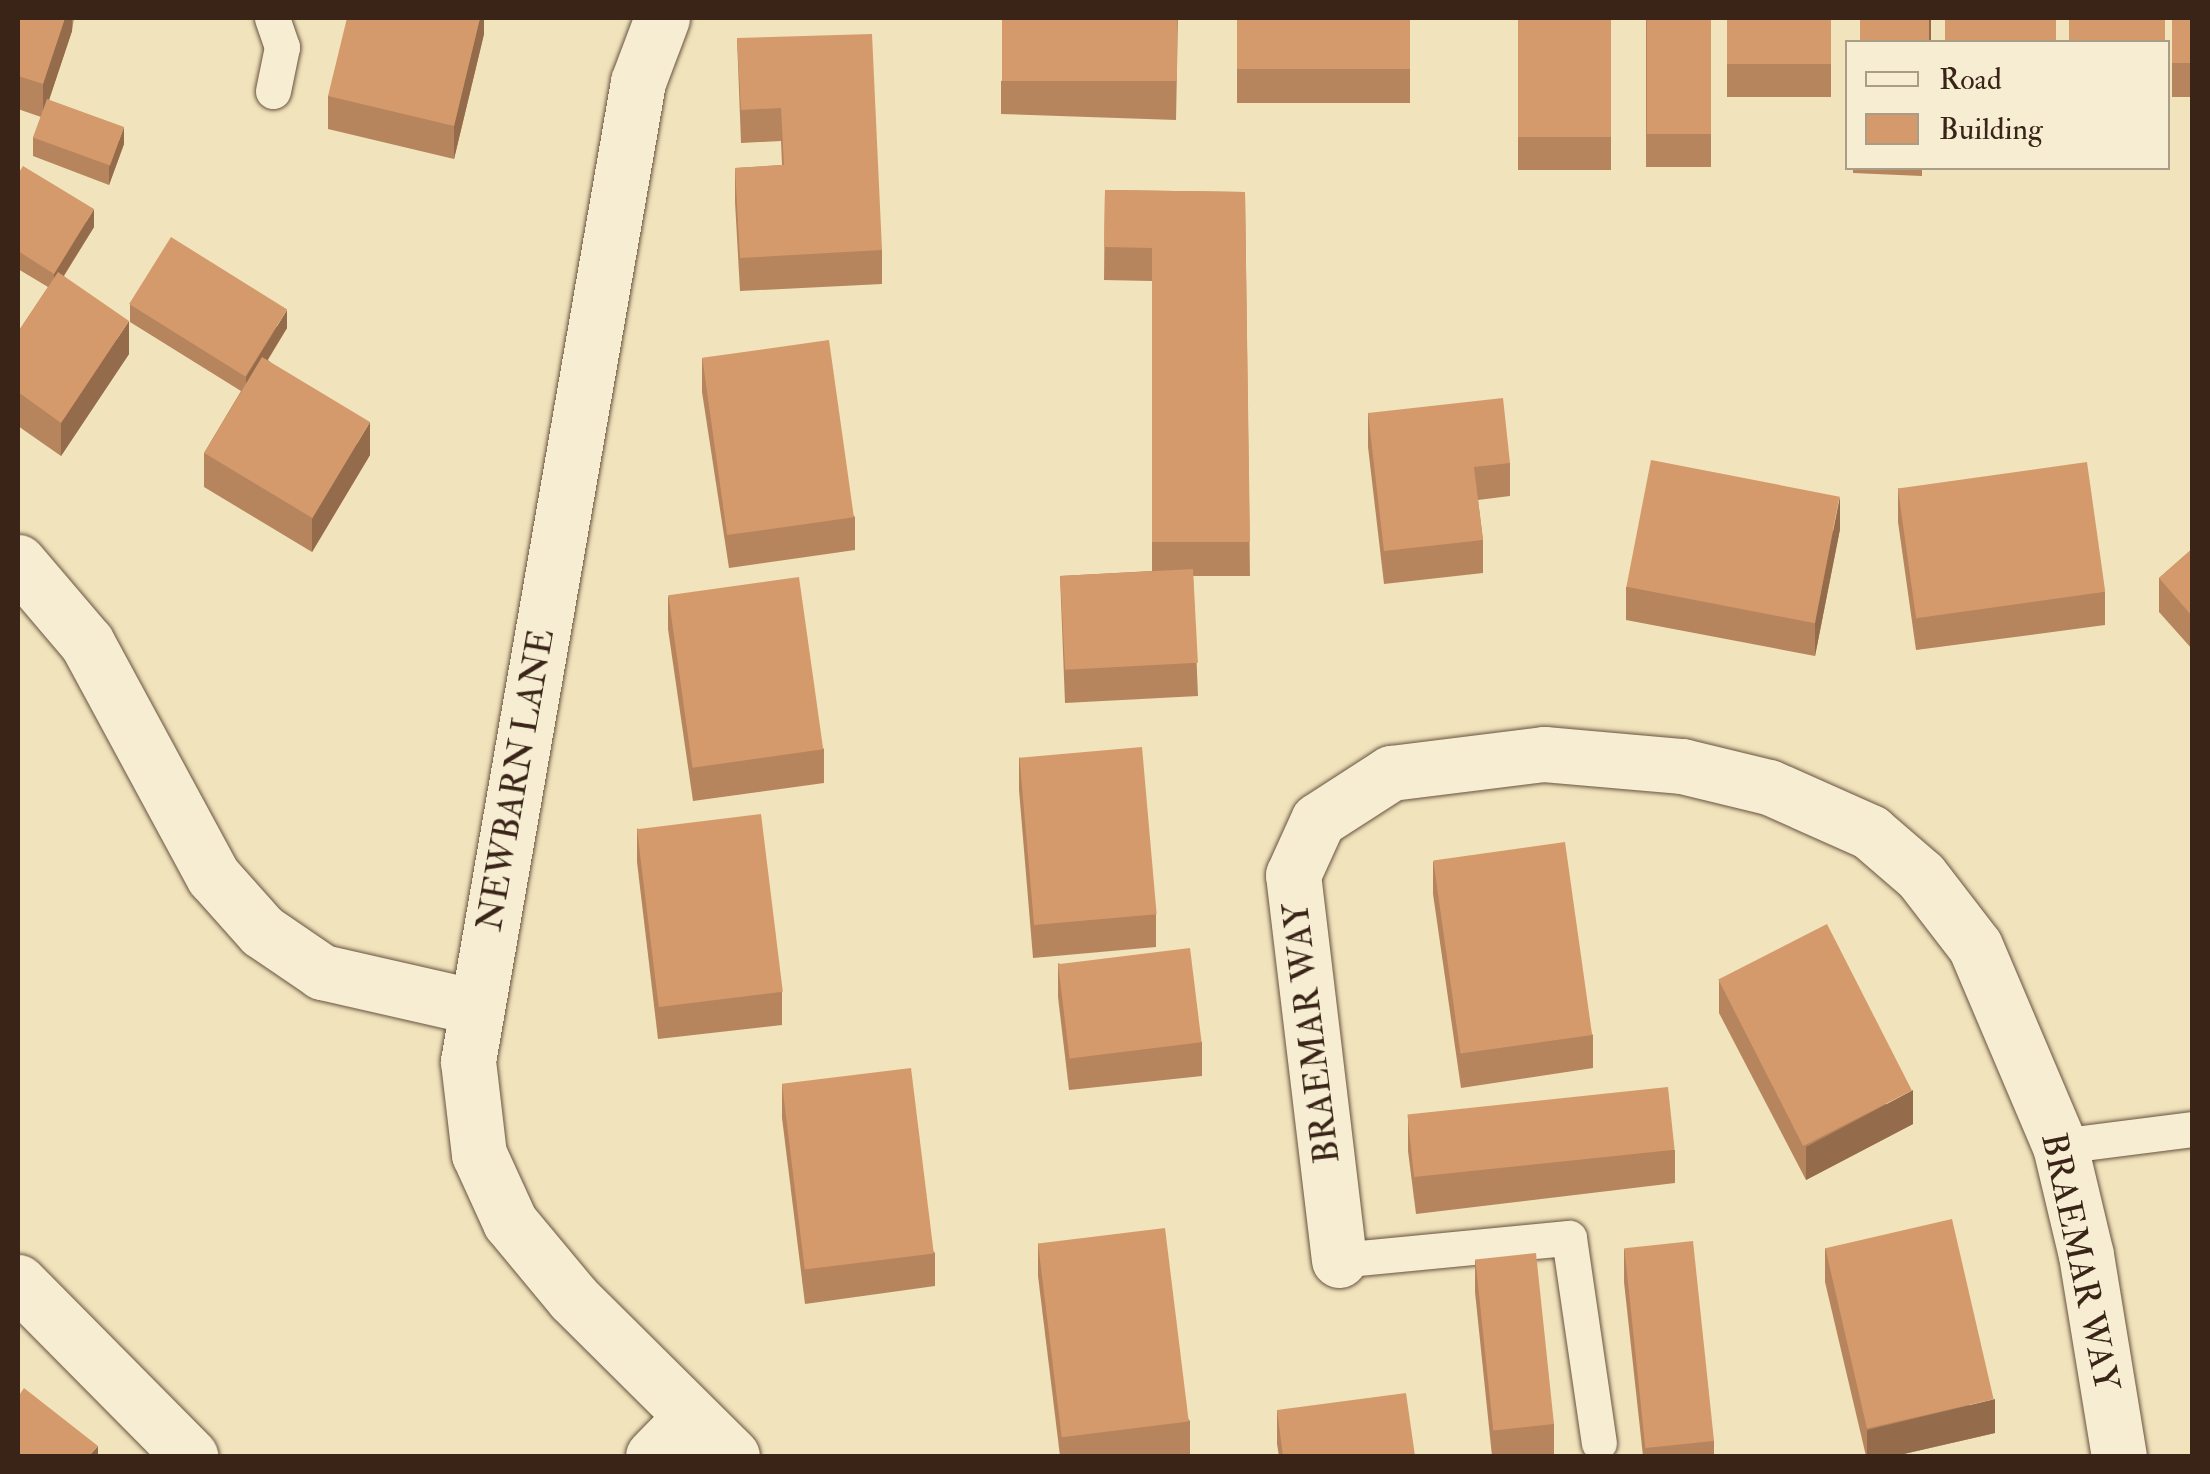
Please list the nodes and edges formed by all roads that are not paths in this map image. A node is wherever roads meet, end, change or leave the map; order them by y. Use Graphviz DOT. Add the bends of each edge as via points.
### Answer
graph roads {
  1 [pos="272,18"];
  2 [pos="662,18"];
  3 [pos="273,91"];
  4 [pos="18,562"];
  5 [pos="476,1007"];
  6 [pos="2192,1128"];
  7 [pos="2060,1146"];
  8 [pos="1339,1260"];
  9 [pos="18,1282"];
  10 [pos="691,1417"];
  11 [pos="1599,1443"];
  12 [pos="190,1456"];
  13 [pos="654,1456"];
  14 [pos="732,1456"];
  15 [pos="2119,1456"];
  1 -- 3 [label="lane" via="282,47"];
  2 -- 5 [label="street, NEWBARN LANE" via="638,82"];
  4 -- 5 [label="street" via="87,643 213,876 262,931 322,972"];
  5 -- 10 [label="street, NEWBARN LANE" via="468,1061 479,1154 510,1222"];
  6 -- 7 [label="lane"];
  7 -- 8 [label="street, BRAEMAR WAY" via="1975,946 1921,876 1870,832 1769,787 1682,766 1544,754 1391,774 1318,820 1293,875"];
  7 -- 15 [label="street, BRAEMAR WAY"];
  8 -- 11 [label="lane" via="1569,1238"];
  9 -- 12 [label="street"];
  10 -- 13 [label="street"];
  10 -- 14 [label="street, NEWBARN LANE"];
}
